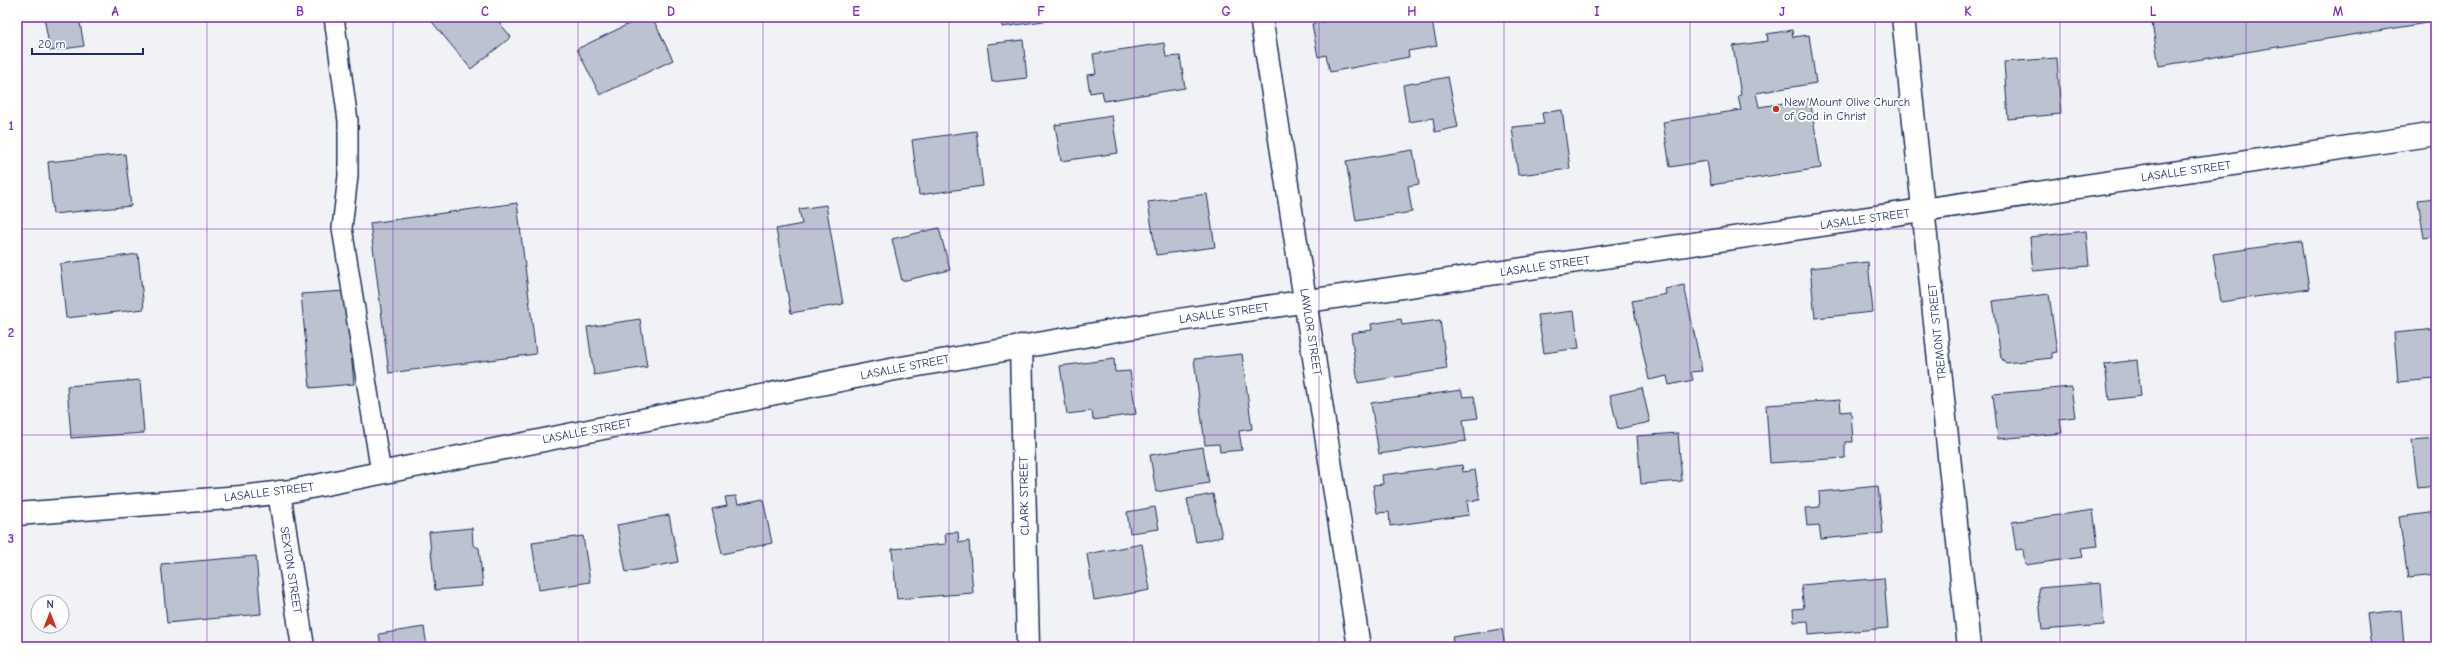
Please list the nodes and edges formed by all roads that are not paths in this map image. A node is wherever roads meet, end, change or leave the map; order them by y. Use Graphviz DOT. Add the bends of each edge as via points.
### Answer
graph roads {
  1 [pos="334,17"];
  2 [pos="1261,17"];
  3 [pos="1903,17"];
  4 [pos="2436,134"];
  5 [pos="1925,210"];
  6 [pos="1306,301"];
  7 [pos="1021,346"];
  8 [pos="381,473"];
  9 [pos="280,492"];
  10 [pos="17,514"];
  11 [pos="303,647"];
  12 [pos="1028,647"];
  13 [pos="1359,647"];
  14 [pos="1969,647"];
  1 -- 8 [label="lane" via="348,121 348,176 342,228"];
  2 -- 6 [label="street, LAWLOR STREET"];
  3 -- 5 [label="street, TREMONT STREET"];
  4 -- 5 [label="street, LASALLE STREET"];
  5 -- 6 [label="street, LASALLE STREET"];
  5 -- 14 [label="street, TREMONT STREET"];
  6 -- 7 [label="street, LASALLE STREET"];
  6 -- 13 [label="street, LAWLOR STREET"];
  7 -- 8 [label="street, LASALLE STREET"];
  7 -- 12 [label="street, CLARK STREET"];
  8 -- 9 [label="street, LASALLE STREET"];
  9 -- 10 [label="street, LASALLE STREET"];
  9 -- 11 [label="street, SEXTON STREET"];
}
